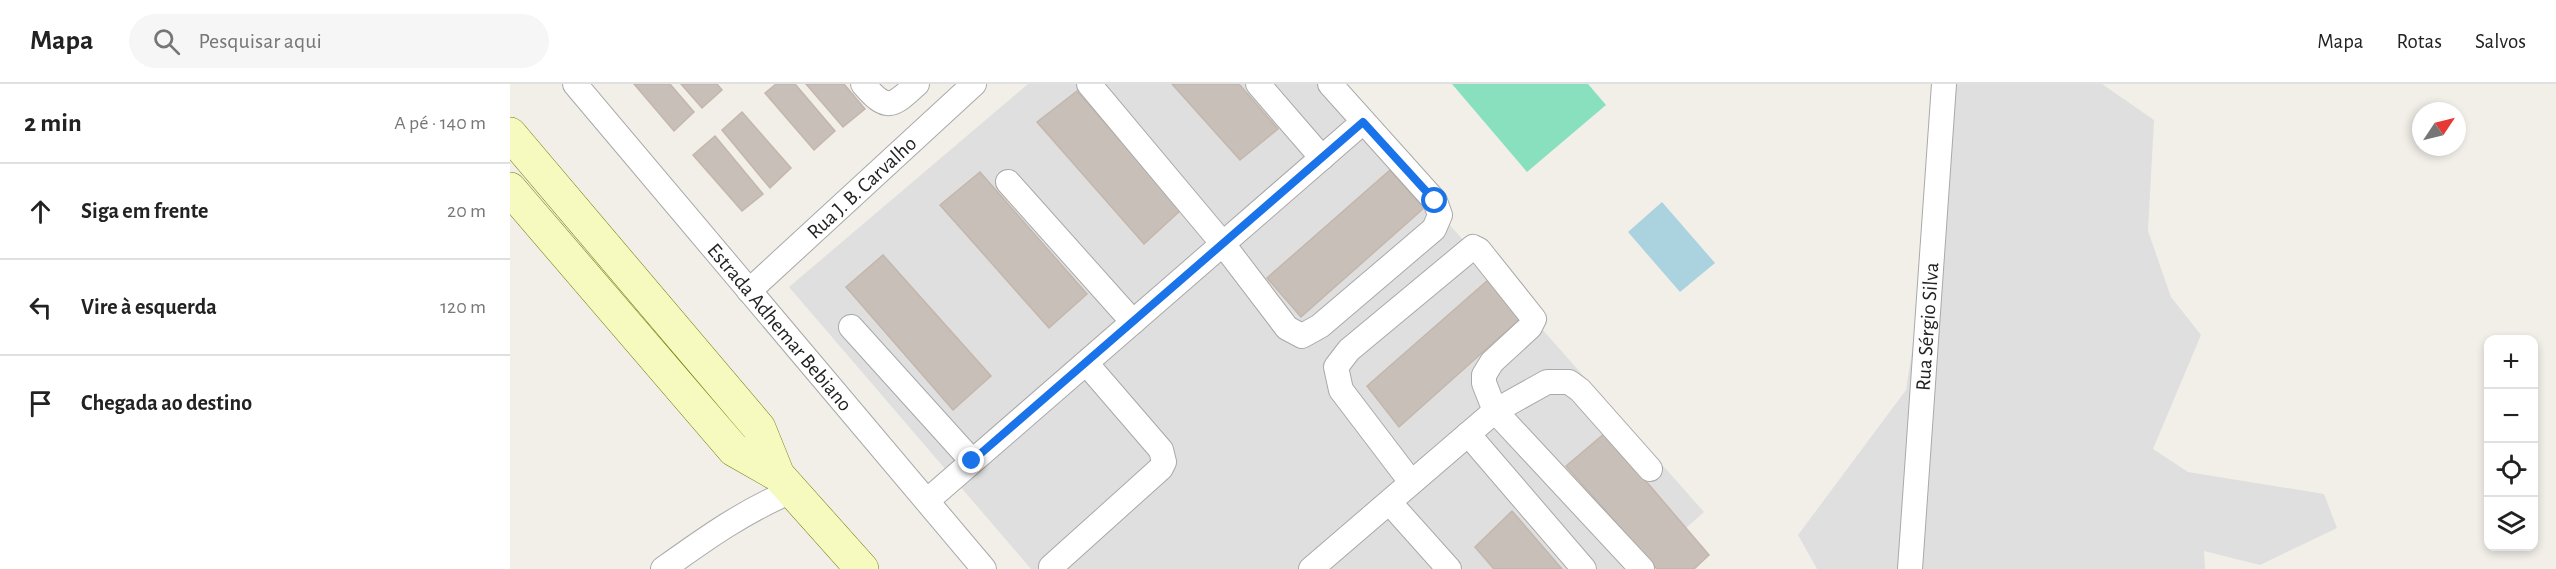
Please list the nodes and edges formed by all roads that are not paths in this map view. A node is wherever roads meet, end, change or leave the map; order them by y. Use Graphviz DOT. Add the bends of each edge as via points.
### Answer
graph roads {
  1 [pos="575,84"];
  2 [pos="862,84"];
  3 [pos="974,84"];
  4 [pos="1089,84"];
  5 [pos="1258,84"];
  6 [pos="1330,84"];
  7 [pos="1944,84"];
  8 [pos="909,91"];
  9 [pos="1363,122"];
  10 [pos="510,134"];
  11 [pos="1322,158"];
  12 [pos="1008,182"];
  13 [pos="510,189"];
  14 [pos="1223,244"];
  15 [pos="749,291"];
  16 [pos="1133,322"];
  17 [pos="851,327"];
  18 [pos="1086,363"];
  19 [pos="1494,411"];
  20 [pos="1468,434"];
  21 [pos="972,461"];
  22 [pos="1650,469"];
  23 [pos="1412,482"];
  24 [pos="785,483"];
  25 [pos="928,500"];
  26 [pos="1390,503"];
  27 [pos="1051,567"];
  28 [pos="663,569"];
  29 [pos="862,569"];
  30 [pos="984,569"];
  31 [pos="1311,569"];
  32 [pos="1449,569"];
  33 [pos="1584,569"];
  34 [pos="1642,569"];
  35 [pos="1910,569"];
  1 -- 15 [label="street, Estrada Adhemar Bebiano"];
  2 -- 8 [label="street" via="881,103 894,103"];
  3 -- 15 [label="street, Rua J. B. Carvalho"];
  4 -- 14 [label="street"];
  5 -- 11 [label="street"];
  6 -- 9 [label="street"];
  7 -- 35 [label="street, Rua Sérgio Silva"];
  9 -- 11 [label="street"];
  9 -- 14 [label="street" via="1435,201 1440,215 1434,229 1320,326 1302,336 1287,328"];
  10 -- 24 [label="main road" via="759,428"];
  11 -- 14 [label="street"];
  12 -- 16 [label="street"];
  13 -- 24 [label="main road" via="735,450"];
  14 -- 16 [label="street"];
  15 -- 25 [label="street, Estrada Adhemar Bebiano"];
  16 -- 18 [label="street"];
  17 -- 21 [label="street"];
  18 -- 21 [label="street"];
  18 -- 27 [label="street" via="1161,450 1164,462"];
  19 -- 20 [label="street"];
  19 -- 22 [label="street" via="1547,382 1569,382"];
  19 -- 23 [label="street" via="1484,375 1534,319 1479,250 1473,248 1349,350 1336,367 1341,390"];
  19 -- 34 [label="street"];
  20 -- 23 [label="street"];
  20 -- 33 [label="street"];
  21 -- 25 [label="street"];
  23 -- 26 [label="street"];
  24 -- 28 [label="street"];
  24 -- 29 [label="main road"];
  25 -- 30 [label="street, Estrada Adhemar Bebiano"];
  26 -- 31 [label="street"];
  26 -- 32 [label="street"];
}
